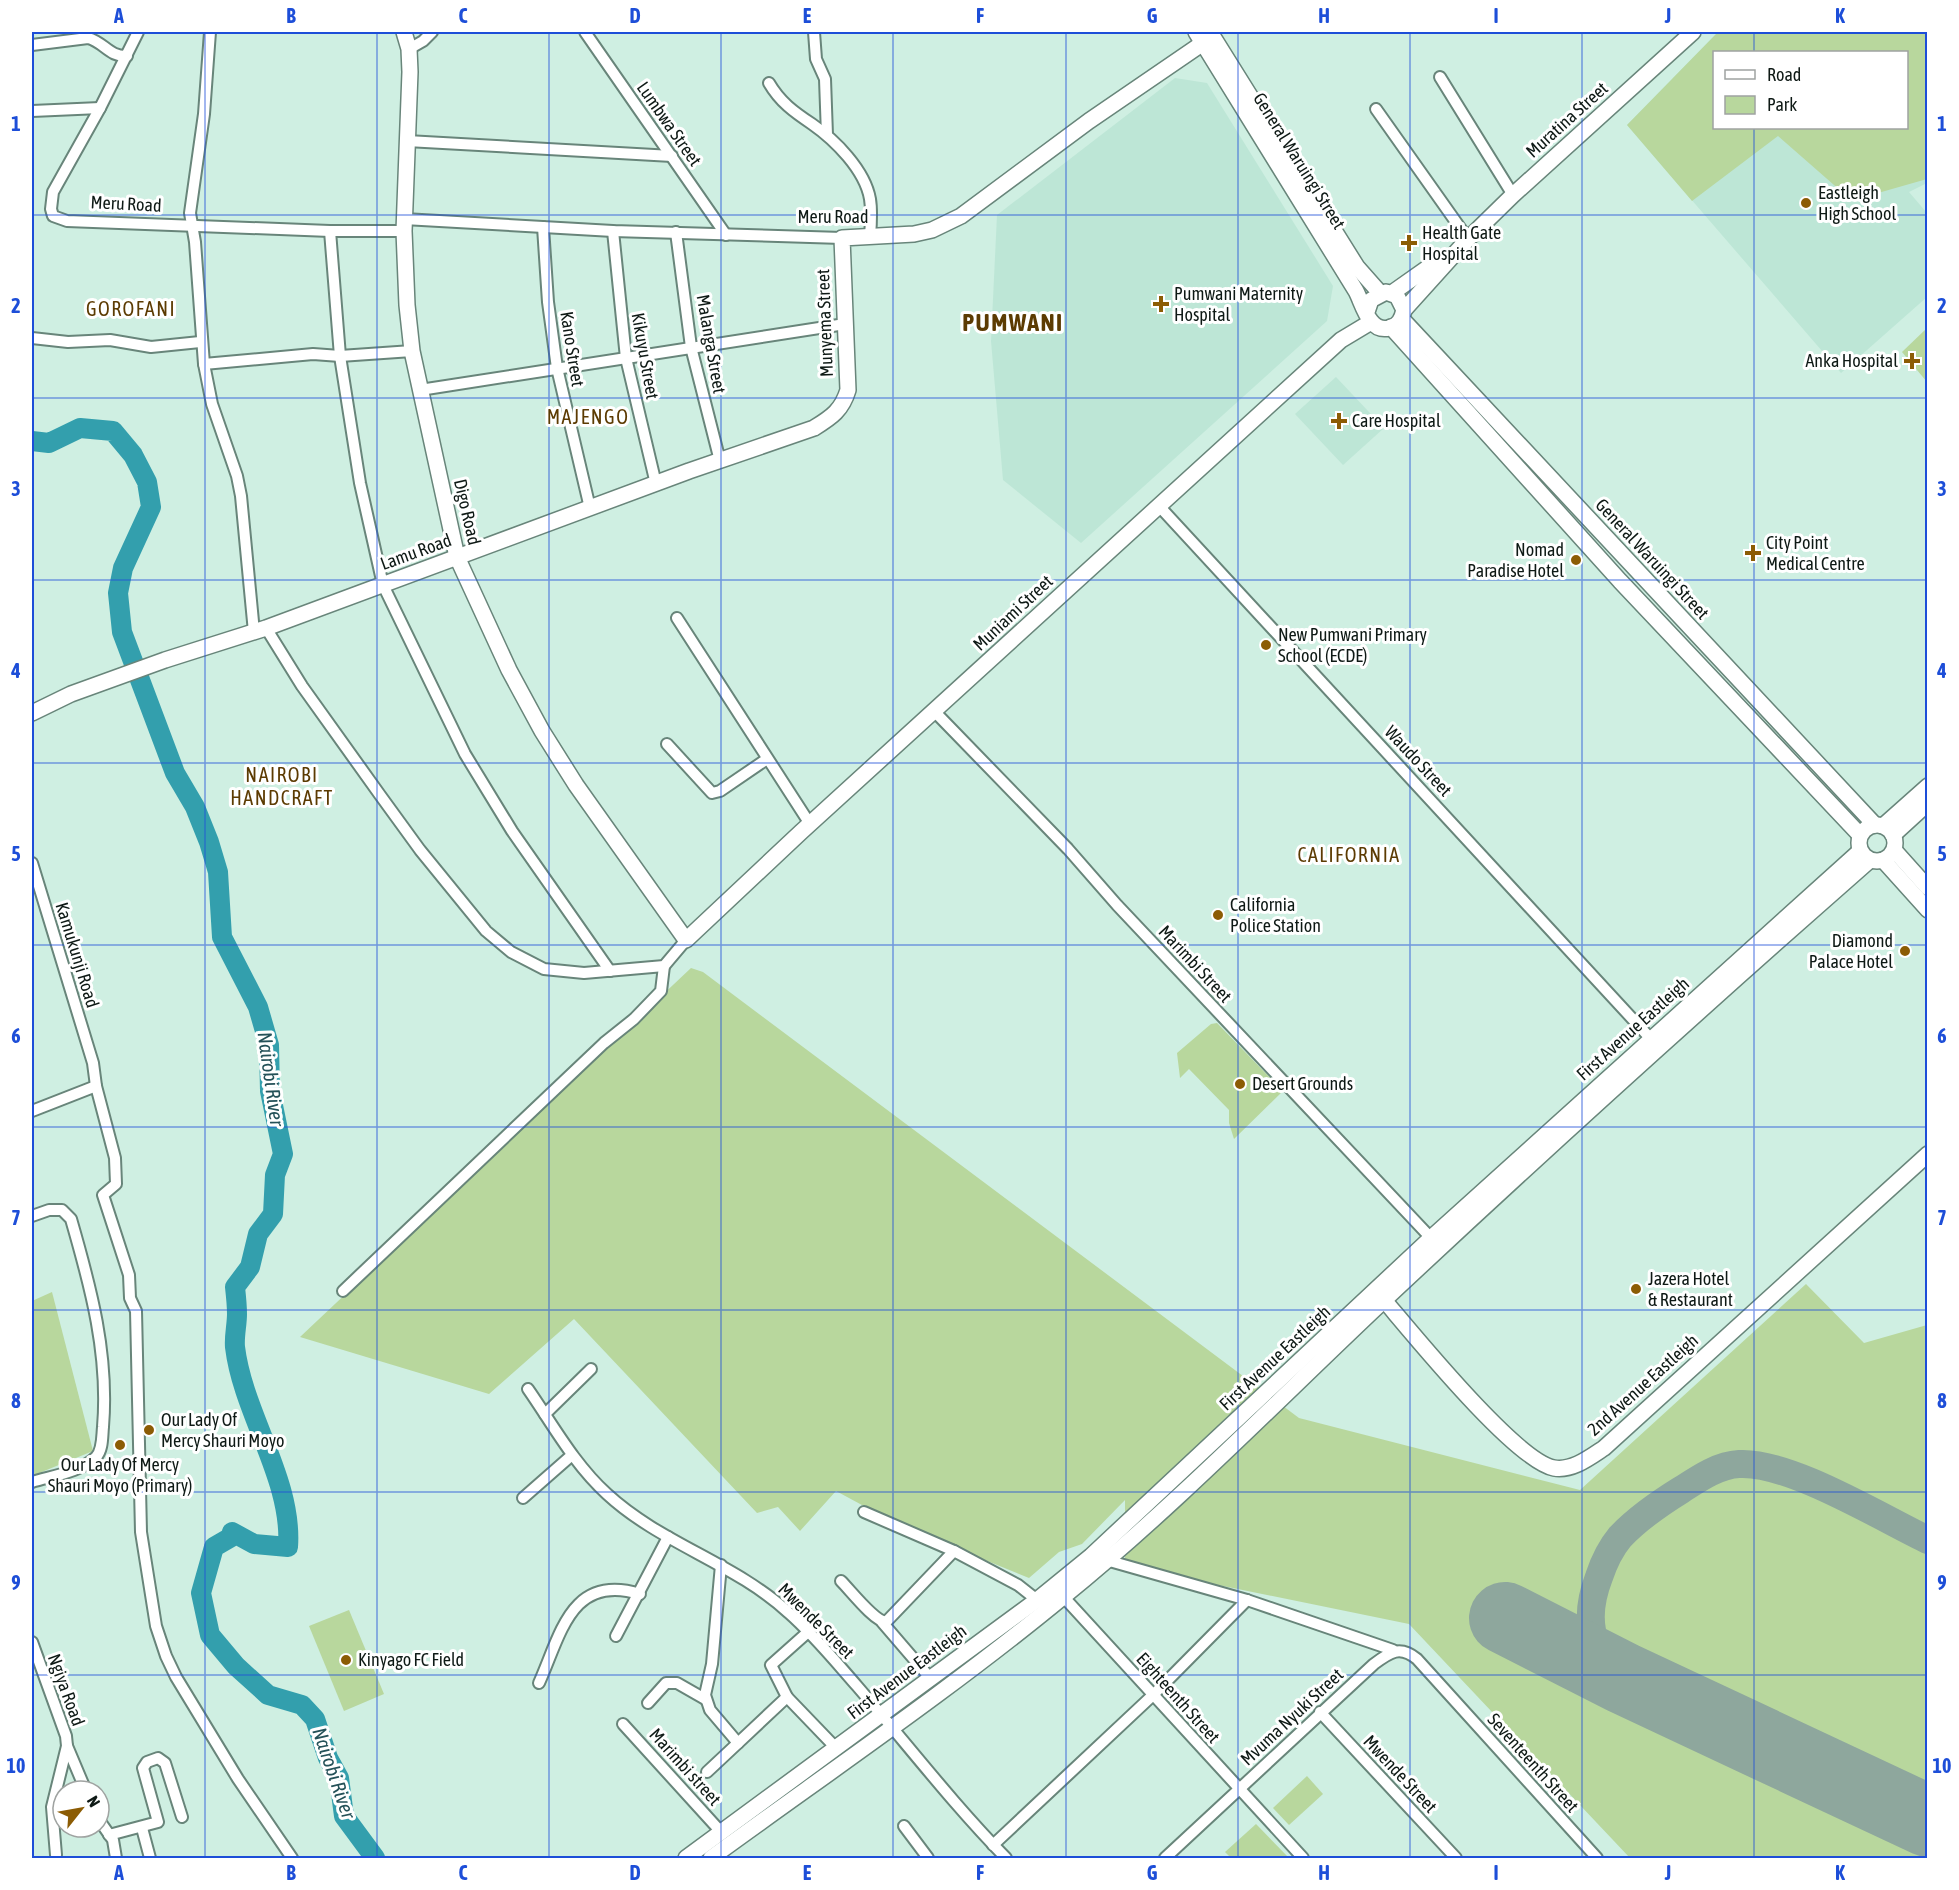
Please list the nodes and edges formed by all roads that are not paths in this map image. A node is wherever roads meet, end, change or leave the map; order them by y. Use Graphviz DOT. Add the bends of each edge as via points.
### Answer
graph roads {
  1 [pos="138,32"];
  2 [pos="210,32"];
  3 [pos="404,32"];
  4 [pos="432,32"];
  5 [pos="585,32"];
  6 [pos="814,32"];
  7 [pos="1693,32"];
  8 [pos="1203,35"];
  9 [pos="32,45"];
  10 [pos="409,49"];
  11 [pos="127,56"];
  12 [pos="1440,77"];
  13 [pos="769,83"];
  14 [pos="100,108"];
  15 [pos="1376,109"];
  16 [pos="32,111"];
  17 [pos="827,135"];
  18 [pos="407,141"];
  19 [pos="672,156"];
  20 [pos="1513,195"];
  21 [pos="404,225"];
  22 [pos="193,227"];
  23 [pos="543,227"];
  24 [pos="330,231"];
  25 [pos="613,231"];
  26 [pos="676,232"];
  27 [pos="726,235"];
  28 [pos="870,236"];
  29 [pos="842,238"];
  30 [pos="1468,239"];
  31 [pos="1386,293"];
  32 [pos="1369,317"];
  33 [pos="1399,319"];
  34 [pos="845,324"];
  35 [pos="32,338"];
  36 [pos="200,342"];
  37 [pos="692,347"];
  38 [pos="412,351"];
  39 [pos="340,356"];
  40 [pos="626,358"];
  41 [pos="204,364"];
  42 [pos="557,369"];
  43 [pos="420,390"];
  44 [pos="814,428"];
  45 [pos="720,460"];
  46 [pos="656,484"];
  47 [pos="1160,507"];
  48 [pos="590,508"];
  49 [pos="458,557"];
  50 [pos="1634,567"];
  51 [pos="1620,581"];
  52 [pos="382,585"];
  53 [pos="676,618"];
  54 [pos="260,630"];
  55 [pos="934,712"];
  56 [pos="32,713"];
  57 [pos="667,744"];
  58 [pos="767,759"];
  59 [pos="1928,786"];
  60 [pos="1928,803"];
  61 [pos="810,824"];
  62 [pos="1877,843"];
  63 [pos="32,863"];
  64 [pos="1928,888"];
  65 [pos="1928,910"];
  66 [pos="686,940"];
  67 [pos="664,966"];
  68 [pos="610,971"];
  69 [pos="1651,1039"];
  70 [pos="96,1086"];
  71 [pos="32,1111"];
  72 [pos="1928,1154"];
  73 [pos="32,1216"];
  74 [pos="1431,1238"];
  75 [pos="343,1291"];
  76 [pos="1384,1300"];
  77 [pos="591,1369"];
  78 [pos="528,1389"];
  79 [pos="545,1414"];
  80 [pos="572,1455"];
  81 [pos="32,1482"];
  82 [pos="523,1498"];
  83 [pos="864,1512"];
  84 [pos="668,1537"];
  85 [pos="954,1551"];
  86 [pos="1106,1560"];
  87 [pos="721,1565"];
  88 [pos="841,1581"];
  89 [pos="1059,1592"];
  90 [pos="639,1594"];
  91 [pos="1037,1600"];
  92 [pos="1247,1600"];
  93 [pos="882,1622"];
  94 [pos="808,1632"];
  95 [pos="616,1636"];
  96 [pos="32,1642"];
  97 [pos="1392,1650"];
  98 [pos="931,1679"];
  99 [pos="539,1683"];
  100 [pos="1153,1695"];
  101 [pos="787,1697"];
  102 [pos="705,1700"];
  103 [pos="648,1703"];
  104 [pos="1320,1712"];
  105 [pos="882,1716"];
  106 [pos="623,1724"];
  107 [pos="892,1728"];
  108 [pos="738,1743"];
  109 [pos="67,1746"];
  110 [pos="837,1749"];
  111 [pos="707,1772"];
  112 [pos="81,1779"];
  113 [pos="1239,1789"];
  114 [pos="182,1817"];
  115 [pos="904,1826"];
  116 [pos="142,1828"];
  117 [pos="722,1833"];
  118 [pos="111,1835"];
  119 [pos="111,1839"];
  120 [pos="993,1845"];
  121 [pos="56,1855"];
  122 [pos="116,1858"];
  123 [pos="150,1858"];
  124 [pos="292,1858"];
  125 [pos="687,1858"];
  126 [pos="711,1858"];
  127 [pos="928,1858"];
  128 [pos="1006,1858"];
  129 [pos="1166,1858"];
  130 [pos="1303,1858"];
  131 [pos="1456,1858"];
  132 [pos="1597,1858"];
  1 -- 11 [label="street, Meru Road"];
  2 -- 22 [label="street" via="204,114 190,213"];
  3 -- 10 [label="main road, Digo Road"];
  4 -- 10 [label="street"];
  5 -- 19 [label="street, Lumbwa Street"];
  6 -- 17 [label="street" via="812,44 825,80"];
  7 -- 20 [label="main road, Muratina Street"];
  8 -- 28 [label="main road, Meru Road" via="961,216 914,234"];
  8 -- 31 [label="main road, General Waruingi Street" via="1357,267"];
  8 -- 32 [label="main road, General Waruingi Street"];
  9 -- 11 [label="street" via="88,38 111,54"];
  10 -- 18 [label="main road, Digo Road"];
  11 -- 14 [label="street, Meru Road"];
  12 -- 20 [label="street"];
  13 -- 17 [label="street" via="787,107"];
  14 -- 16 [label="street"];
  14 -- 22 [label="street, Meru Road" via="53,192 53,216 67,221"];
  15 -- 30 [label="street"];
  17 -- 28 [label="street" via="865,184 870,199"];
  18 -- 19 [label="street"];
  18 -- 21 [label="main road, Digo Road"];
  19 -- 27 [label="street, Lumbwa Street"];
  20 -- 30 [label="main road, Muratina Street"];
  21 -- 23 [label="street, Meru Road"];
  21 -- 24 [label="street, Meru Road"];
  21 -- 38 [label="main road, Digo Road"];
  22 -- 24 [label="street, Meru Road"];
  22 -- 36 [label="street"];
  23 -- 25 [label="street, Meru Road"];
  23 -- 42 [label="street, Kano Street"];
  24 -- 39 [label="street"];
  25 -- 26 [label="street, Meru Road"];
  25 -- 40 [label="street, Kikuyu Street"];
  26 -- 27 [label="street, Meru Road"];
  26 -- 37 [label="street, Malanga Street"];
  27 -- 29 [label="street, Meru Road"];
  28 -- 29 [label="main road, Meru Road"];
  29 -- 34 [label="main road, Munyema Street"];
  30 -- 31 [label="main road, Muratina Street"];
  30 -- 33 [label="main road, Muratina Street"];
  31 -- 32 [label="main road" via="1371,300"];
  31 -- 33 [label="main road" via="1401,301"];
  32 -- 33 [label="main road" via="1381,328"];
  32 -- 47 [label="main road, Muniami Street"];
  33 -- 50 [label="main road, General Waruingi Street"];
  33 -- 51 [label="main road, General Waruingi Street"];
  34 -- 37 [label="street"];
  34 -- 44 [label="main road, Munyema Street" via="848,390 833,417"];
  35 -- 36 [label="street" via="68,342 110,340 152,347"];
  36 -- 41 [label="street"];
  37 -- 40 [label="street"];
  37 -- 45 [label="street, Malanga Street"];
  38 -- 39 [label="street"];
  38 -- 43 [label="main road, Digo Road"];
  39 -- 41 [label="street" via="313,354"];
  39 -- 52 [label="street" via="360,483"];
  40 -- 42 [label="street"];
  40 -- 46 [label="street, Kikuyu Street"];
  41 -- 54 [label="street" via="212,404 237,476"];
  42 -- 43 [label="street"];
  42 -- 48 [label="street, Kano Street"];
  43 -- 49 [label="main road, Digo Road"];
  44 -- 45 [label="main road, Lamu Road"];
  45 -- 46 [label="main road, Lamu Road"];
  46 -- 48 [label="main road, Lamu Road"];
  47 -- 55 [label="main road, Muniami Street"];
  47 -- 69 [label="street, Waudo Street"];
  48 -- 49 [label="main road, Lamu Road"];
  49 -- 52 [label="main road, Lamu Road"];
  49 -- 66 [label="main road, Digo Road" via="509,670 542,731"];
  50 -- 51 [label="main road"];
  50 -- 62 [label="main road, General Waruingi Street"];
  51 -- 62 [label="main road, General Waruingi Street"];
  52 -- 54 [label="main road, Lamu Road"];
  52 -- 68 [label="street" via="465,754 518,839"];
  53 -- 58 [label="street"];
  54 -- 56 [label="main road, Lamu Road" via="92,686"];
  54 -- 68 [label="street" via="420,850 486,931 512,952 544,969 584,974"];
  55 -- 61 [label="main road, Muniami Street"];
  55 -- 74 [label="street, Marimbi Street" via="1068,849"];
  57 -- 58 [label="street" via="712,793"];
  58 -- 61 [label="street"];
  59 -- 62 [label="main road"];
  60 -- 62 [label="main road"];
  61 -- 66 [label="main road, Muniami Street"];
  62 -- 64 [label="main road, General Waruingi Street"];
  62 -- 65 [label="main road, General Waruingi Street"];
  62 -- 69 [label="main road, First Avenue Eastleigh"];
  62 -- 76 [label="main road, First Avenue Eastleigh"];
  63 -- 70 [label="street, Kamukunji Road"];
  66 -- 67 [label="street"];
  67 -- 68 [label="street"];
  67 -- 75 [label="street" via="661,991 641,1012"];
  69 -- 74 [label="main road, First Avenue Eastleigh"];
  70 -- 71 [label="street"];
  70 -- 124 [label="street, Kamukunji Road" via="115,1158 116,1184 103,1196 129,1275 130,1298 136,1311 141,1532 156,1626 176,1677"];
  72 -- 76 [label="main road, 2nd Avenue Eastleigh" via="1604,1448 1567,1468 1545,1466 1527,1454 1476,1406"];
  73 -- 81 [label="street" via="62,1210 71,1219 99,1330 106,1390 102,1446 96,1457 74,1469"];
  74 -- 89 [label="main road, First Avenue Eastleigh"];
  76 -- 86 [label="main road, First Avenue Eastleigh"];
  77 -- 79 [label="street"];
  78 -- 79 [label="street, Mwende Street"];
  79 -- 80 [label="street, Mwende Street"];
  80 -- 82 [label="street"];
  80 -- 84 [label="street, Mwende Street" via="607,1495"];
  83 -- 85 [label="street"];
  84 -- 87 [label="street, Mwende Street"];
  84 -- 90 [label="street"];
  85 -- 91 [label="street" via="1018,1585"];
  85 -- 93 [label="street" via="888,1621"];
  86 -- 89 [label="main road, First Avenue Eastleigh"];
  86 -- 92 [label="street"];
  87 -- 94 [label="street, Mwende Street" via="759,1587"];
  87 -- 102 [label="street"];
  88 -- 93 [label="street"];
  89 -- 91 [label="main road, First Avenue Eastleigh"];
  89 -- 100 [label="street, Eighteenth Street"];
  89 -- 107 [label="main road, First Avenue Eastleigh"];
  90 -- 95 [label="street"];
  90 -- 99 [label="street" via="615,1588 582,1599 569,1616"];
  91 -- 98 [label="main road, First Avenue Eastleigh"];
  92 -- 97 [label="street"];
  92 -- 100 [label="street"];
  93 -- 98 [label="street"];
  94 -- 101 [label="street" via="771,1665"];
  94 -- 105 [label="street, Mwende Street"];
  96 -- 109 [label="street, Ngiya Road" via="63,1723"];
  97 -- 104 [label="street, Mvuma Nyuki Street"];
  97 -- 132 [label="street, Seventeenth Street" via="1410,1653"];
  98 -- 105 [label="main road, First Avenue Eastleigh"];
  100 -- 113 [label="street, Eighteenth Street"];
  100 -- 120 [label="street"];
  101 -- 108 [label="street"];
  101 -- 110 [label="street"];
  102 -- 103 [label="street" via="676,1683 666,1683"];
  102 -- 108 [label="street"];
  104 -- 113 [label="street, Mvuma Nyuki Street"];
  104 -- 131 [label="street, Mwende Street"];
  105 -- 107 [label="street, Mwende Street"];
  105 -- 110 [label="main road, First Avenue Eastleigh"];
  106 -- 117 [label="street, Marimbi street"];
  107 -- 120 [label="street, Mwende Street"];
  107 -- 126 [label="main road, First Avenue Eastleigh"];
  108 -- 111 [label="street"];
  109 -- 112 [label="street"];
  109 -- 121 [label="street, Ngiya Road" via="52,1808"];
  110 -- 117 [label="main road, First Avenue Eastleigh"];
  113 -- 129 [label="street, Mvuma Nyuki Street"];
  113 -- 130 [label="street, Eighteenth Street"];
  114 -- 116 [label="street" via="165,1763 158,1758 143,1768 159,1819"];
  115 -- 127 [label="street"];
  116 -- 118 [label="street"];
  116 -- 123 [label="street"];
  117 -- 125 [label="main road, First Avenue Eastleigh"];
  119 -- 122 [label="street"];
  120 -- 128 [label="street, Mwende Street"];
}
